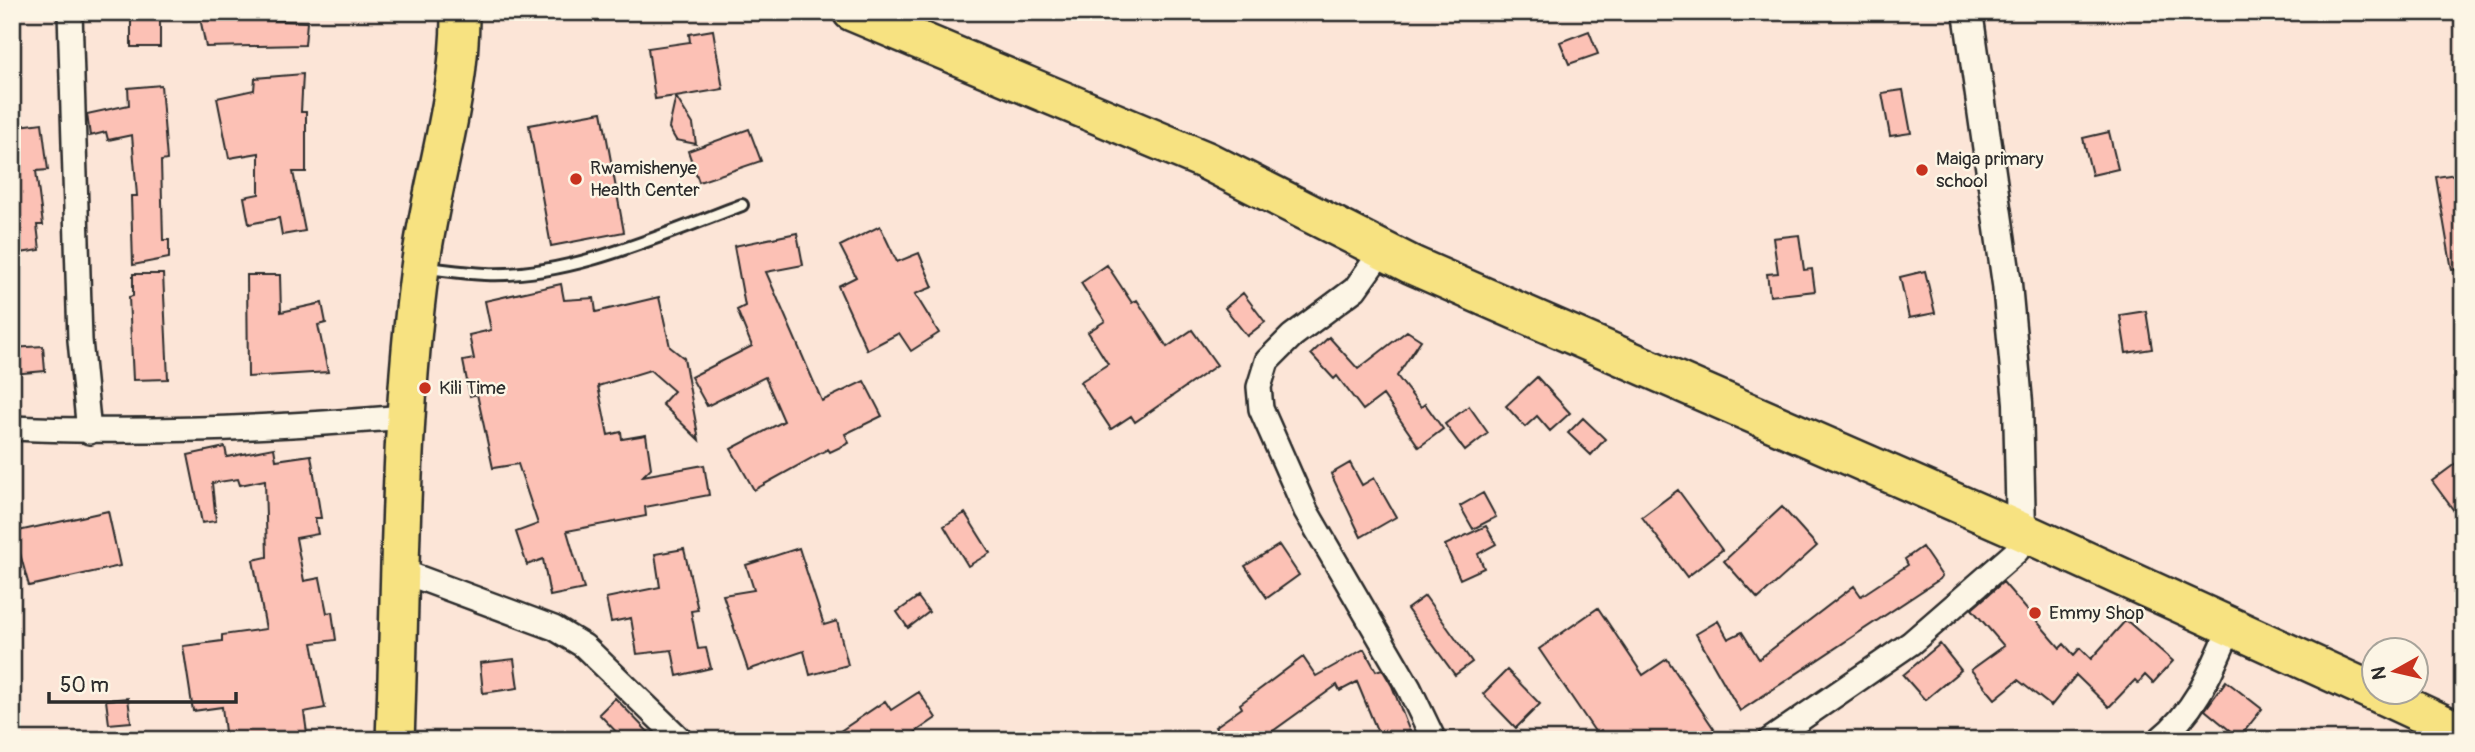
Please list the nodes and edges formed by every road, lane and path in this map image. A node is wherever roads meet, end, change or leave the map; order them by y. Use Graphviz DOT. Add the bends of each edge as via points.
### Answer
graph roads {
  1 [pos="70,12"];
  2 [pos="460,12"];
  3 [pos="486,12"];
  4 [pos="852,12"];
  5 [pos="1968,12"];
  6 [pos="461,56"];
  7 [pos="742,205"];
  8 [pos="1382,251"];
  9 [pos="420,267"];
  10 [pos="405,417"];
  11 [pos="12,428"];
  12 [pos="89,432"];
  13 [pos="2021,531"];
  14 [pos="401,571"];
  15 [pos="2231,626"];
  16 [pos="2360,686"];
  17 [pos="2404,706"];
  18 [pos="2463,733"];
  19 [pos="395,740"];
  20 [pos="681,740"];
  21 [pos="1434,740"];
  22 [pos="1770,740"];
  23 [pos="2159,740"];
  1 -- 12 [label="street" via="80,341"];
  2 -- 6 [label="highway"];
  3 -- 6 [label="highway"];
  4 -- 8 [label="highway" via="1205,160"];
  5 -- 13 [label="street" via="2007,284 2018,403"];
  6 -- 9 [label="highway"];
  7 -- 9 [label="lane" via="603,255 542,270 486,275"];
  8 -- 13 [label="highway"];
  8 -- 21 [label="street" via="1354,289 1280,345 1267,361 1259,387 1261,409 1306,511 1409,688"];
  9 -- 10 [label="highway"];
  10 -- 12 [label="street" via="292,426"];
  10 -- 14 [label="highway"];
  11 -- 12 [label="street"];
  13 -- 15 [label="highway"];
  13 -- 22 [label="street" via="2017,551 1912,643"];
  14 -- 19 [label="highway"];
  14 -- 20 [label="street" via="554,628 584,646"];
  15 -- 16 [label="highway"];
  15 -- 23 [label="street" via="2200,696"];
  17 -- 18 [label="highway"];
}
